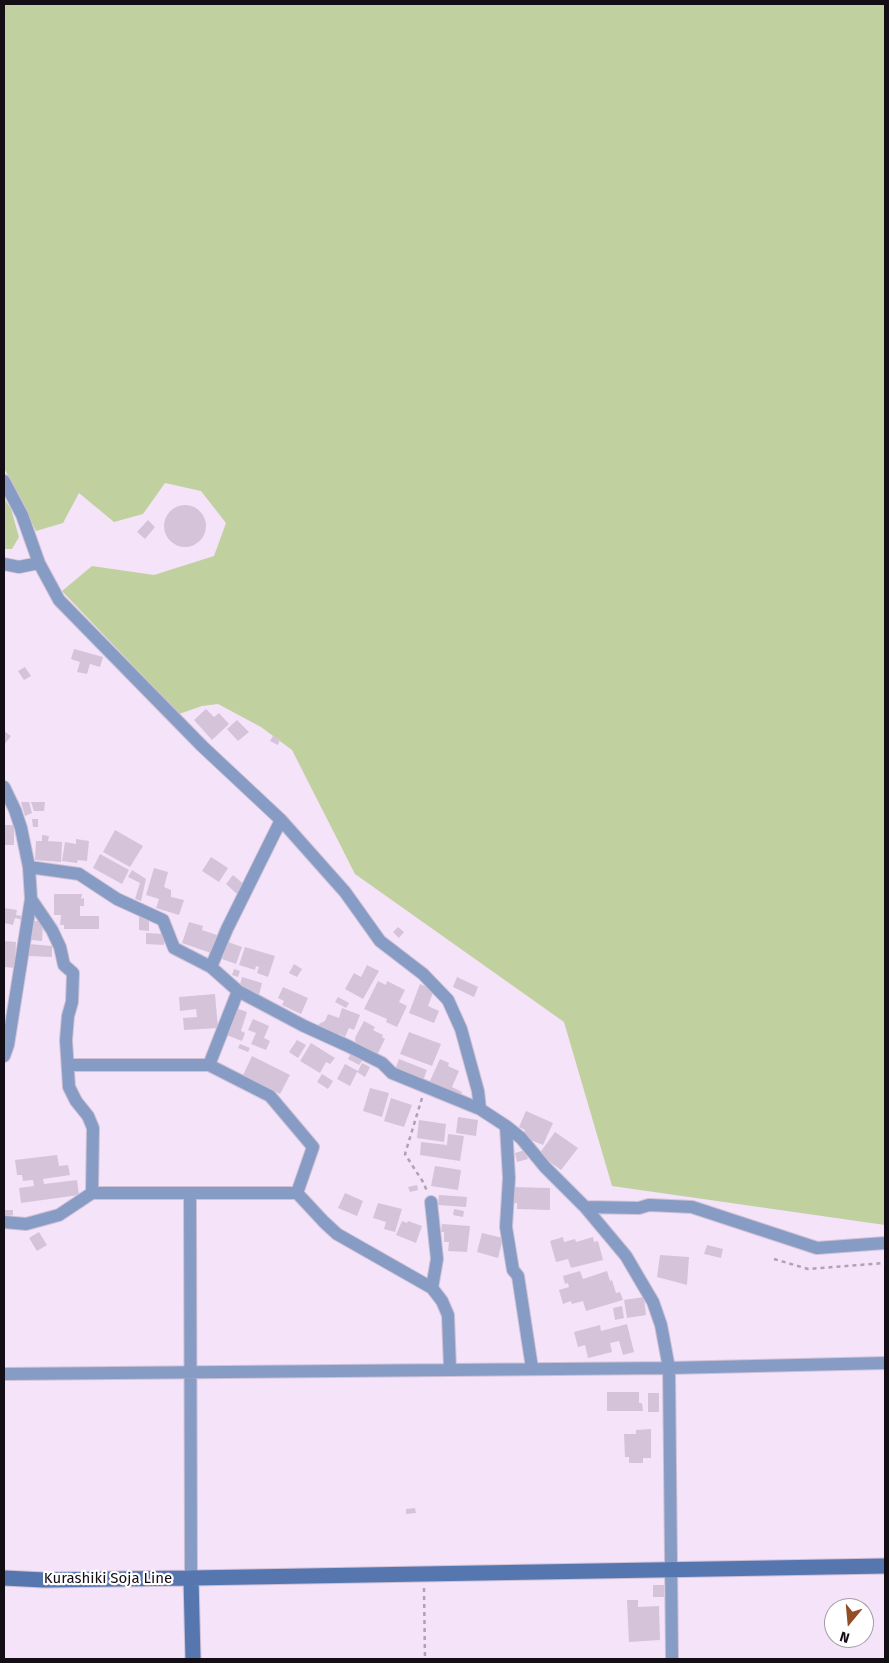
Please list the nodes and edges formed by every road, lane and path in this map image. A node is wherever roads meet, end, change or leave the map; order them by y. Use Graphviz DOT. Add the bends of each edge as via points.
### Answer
graph roads {
  1 [pos="4,481"];
  2 [pos="39,563"];
  3 [pos="4,564"];
  4 [pos="4,787"];
  5 [pos="281,820"];
  6 [pos="29,867"];
  7 [pos="32,899"];
  8 [pos="211,967"];
  9 [pos="238,991"];
  10 [pos="4,1056"];
  11 [pos="69,1064"];
  12 [pos="209,1065"];
  13 [pos="426,1087"];
  14 [pos="480,1109"];
  15 [pos="506,1126"];
  16 [pos="92,1193"];
  17 [pos="190,1193"];
  18 [pos="297,1193"];
  19 [pos="431,1202"];
  20 [pos="585,1207"];
  21 [pos="4,1222"];
  22 [pos="885,1242"];
  23 [pos="774,1259"];
  24 [pos="885,1262"];
  25 [pos="432,1288"];
  26 [pos="885,1363"];
  27 [pos="532,1368"];
  28 [pos="669,1368"];
  29 [pos="450,1369"];
  30 [pos="192,1372"];
  31 [pos="4,1374"];
  32 [pos="885,1566"];
  33 [pos="671,1569"];
  34 [pos="424,1574"];
  35 [pos="4,1578"];
  36 [pos="191,1578"];
  37 [pos="193,1659"];
  38 [pos="425,1659"];
  39 [pos="672,1659"];
  1 -- 2 [label="street" via="22,515"];
  2 -- 3 [label="street" via="19,567"];
  2 -- 5 [label="street" via="59,600 202,746"];
  4 -- 6 [label="street" via="21,828"];
  5 -- 8 [label="street"];
  5 -- 14 [label="street" via="345,892 380,941 423,974 448,1000 461,1029"];
  6 -- 7 [label="street"];
  6 -- 8 [label="street" via="79,874 117,899 163,920 174,948"];
  7 -- 10 [label="street"];
  7 -- 11 [label="street" via="52,930 64,966 73,973 66,1040"];
  8 -- 9 [label="street"];
  9 -- 12 [label="street"];
  9 -- 13 [label="street" via="382,1063 392,1073"];
  11 -- 12 [label="street"];
  11 -- 16 [label="street" via="69,1087 93,1128"];
  12 -- 18 [label="street" via="270,1096 314,1147"];
  13 -- 14 [label="street"];
  13 -- 19 [label="path" via="405,1154"];
  14 -- 15 [label="street"];
  15 -- 20 [label="street"];
  15 -- 27 [label="street" via="509,1178 506,1227 513,1270 518,1276"];
  16 -- 17 [label="street"];
  16 -- 21 [label="street" via="59,1214 26,1224"];
  17 -- 18 [label="street"];
  17 -- 30 [label="street"];
  18 -- 25 [label="street" via="337,1234"];
  19 -- 25 [label="street" via="437,1259"];
  20 -- 22 [label="street" via="692,1207 817,1248"];
  20 -- 28 [label="street" via="626,1256 653,1302"];
  23 -- 24 [label="path" via="808,1270"];
  25 -- 29 [label="street" via="448,1315"];
  26 -- 28 [label="street"];
  27 -- 28 [label="street"];
  27 -- 29 [label="street"];
  28 -- 33 [label="street"];
  29 -- 30 [label="street"];
  30 -- 31 [label="street"];
  30 -- 36 [label="street"];
  32 -- 33 [label="street"];
  33 -- 34 [label="street"];
  33 -- 39 [label="street"];
  34 -- 36 [label="street"];
  34 -- 38 [label="path"];
  35 -- 36 [label="street, Kurashiki Soja Line"];
  36 -- 37 [label="street, Kurashiki Soja Line"];
}
